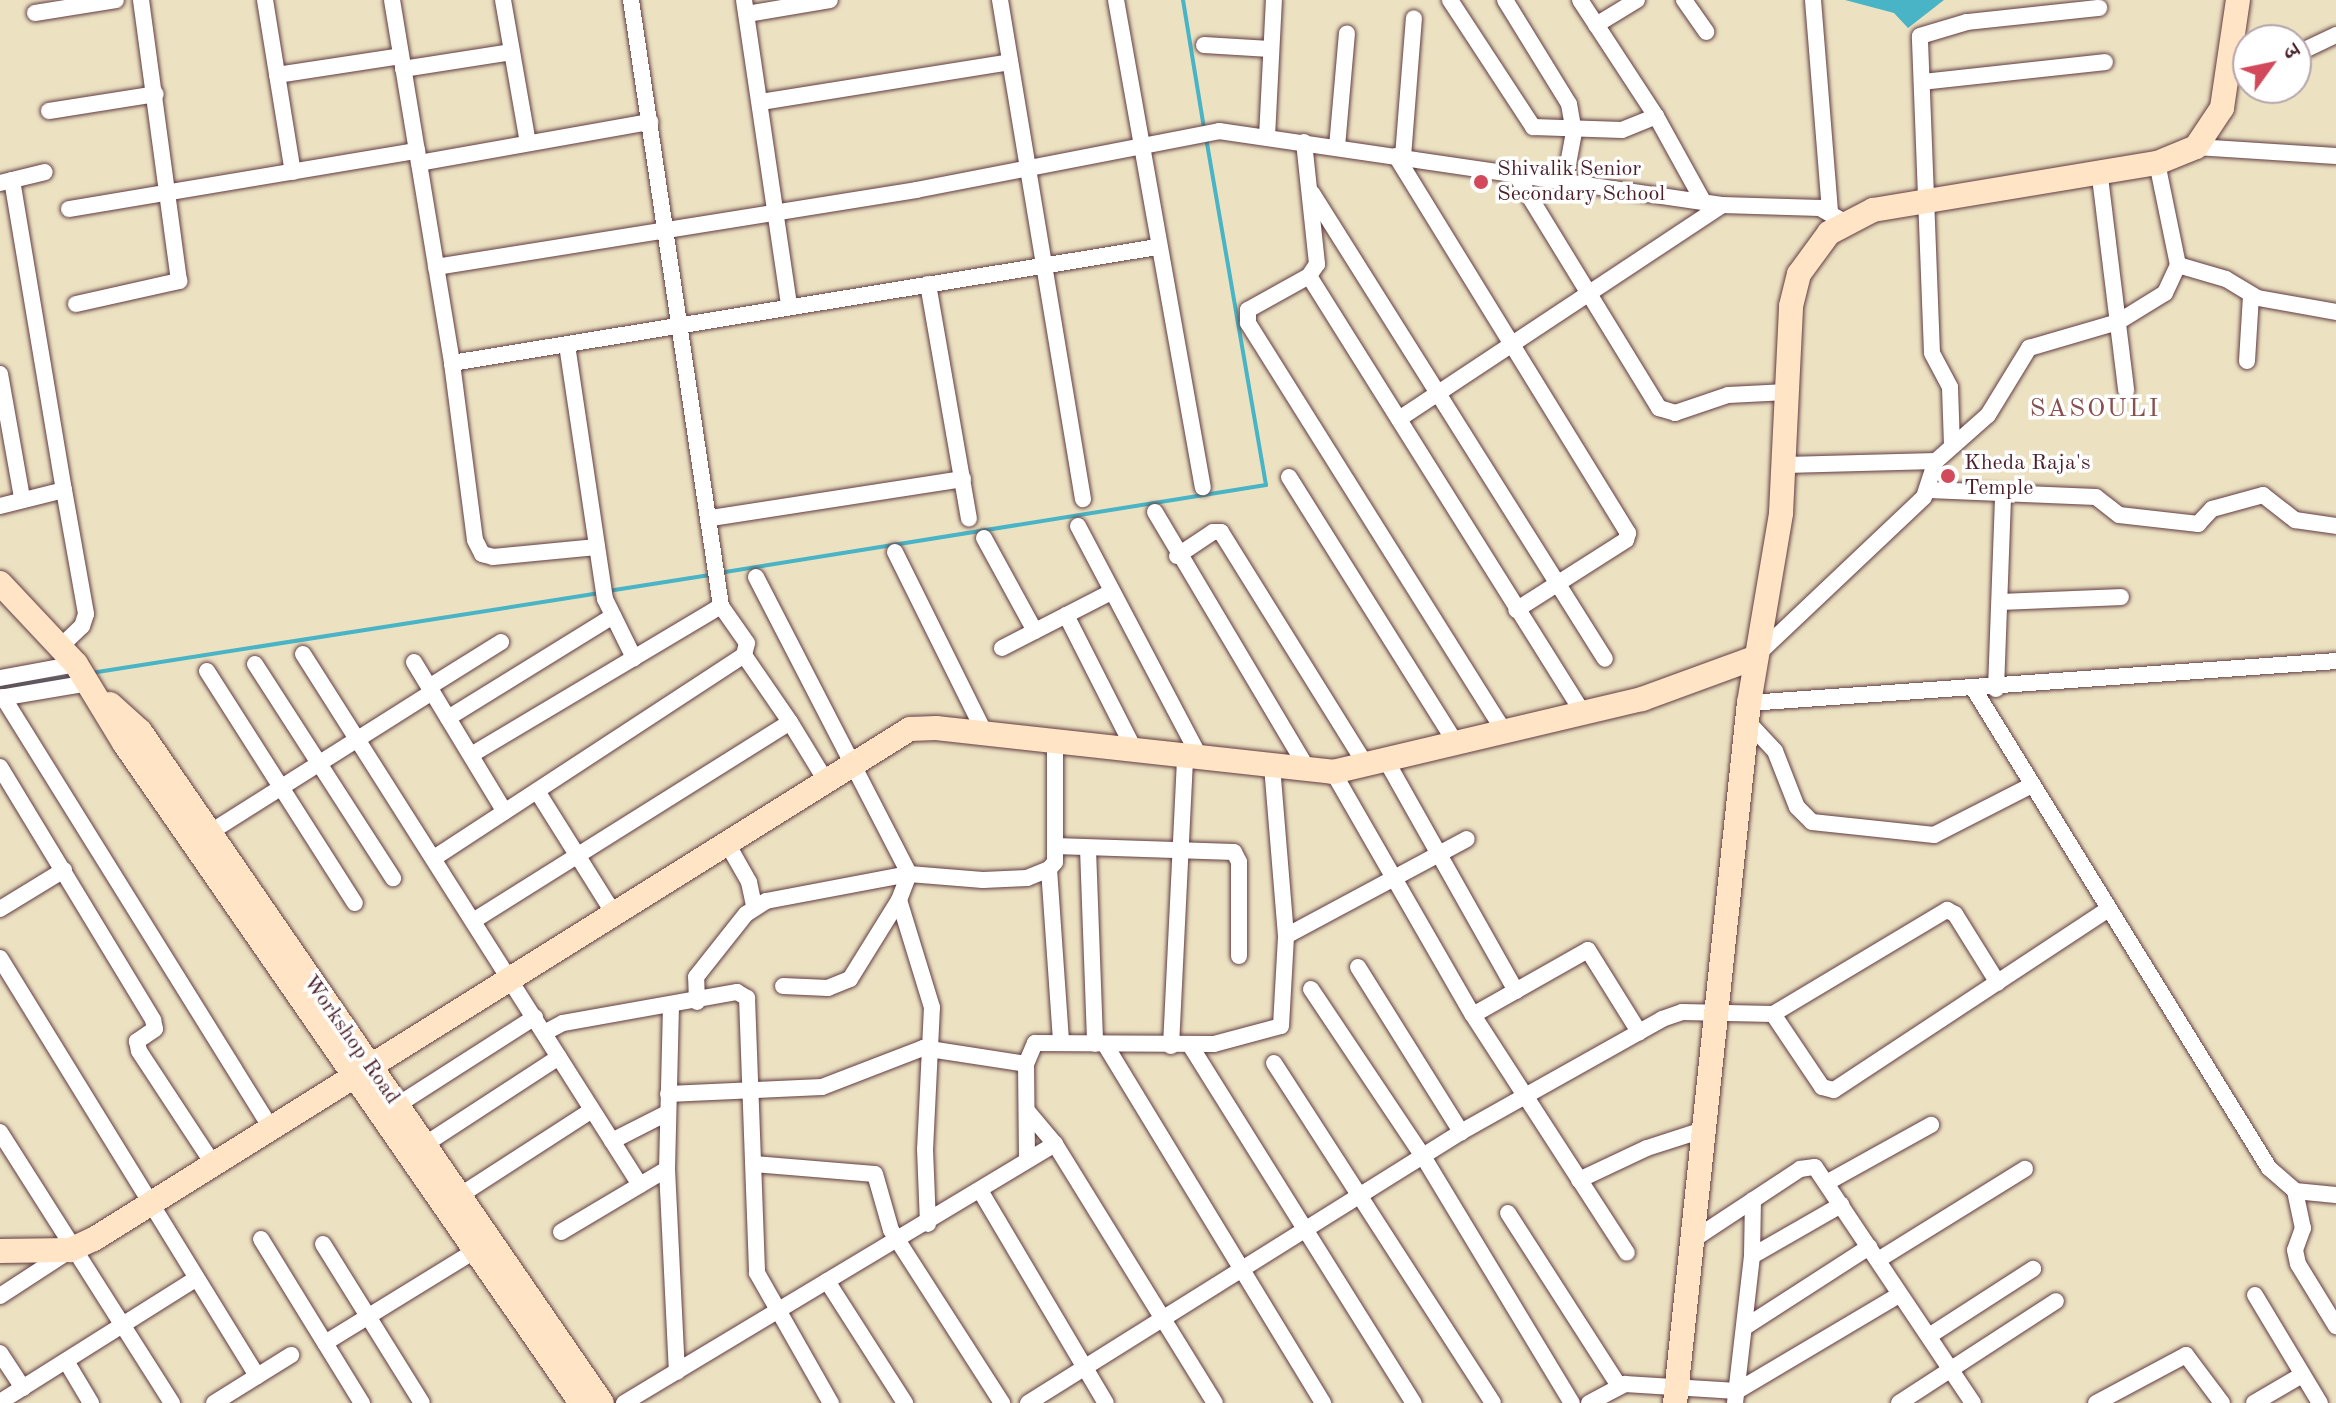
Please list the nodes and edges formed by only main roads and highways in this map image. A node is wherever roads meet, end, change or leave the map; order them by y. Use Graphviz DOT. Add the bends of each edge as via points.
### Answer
graph roads {
  1 [pos="2238,0"];
  2 [pos="2238,24"];
  3 [pos="2232,87"];
  4 [pos="0,583"];
  5 [pos="1754,658"];
  6 [pos="80,672"];
  7 [pos="360,1070"];
  8 [pos="0,1251"];
  9 [pos="1676,1397"];
  10 [pos="581,1403"];
  11 [pos="602,1403"];
  1 -- 2 [label="main road"];
  3 -- 5 [label="main road" via="2218,119 2196,147 2157,163 1837,216 1795,285 1785,465"];
  4 -- 6 [label="main road, Workshop Road"];
  5 -- 7 [label="main road" via="1642,699 1333,772 910,729"];
  5 -- 9 [label="main road"];
  6 -- 7 [label="main road, Workshop Road" via="124,743"];
  6 -- 7 [label="main road, Workshop Road" via="140,731"];
  7 -- 8 [label="main road" via="70,1250"];
  7 -- 10 [label="main road, Workshop Road"];
  7 -- 11 [label="main road, Workshop Road" via="396,1106"];
}
